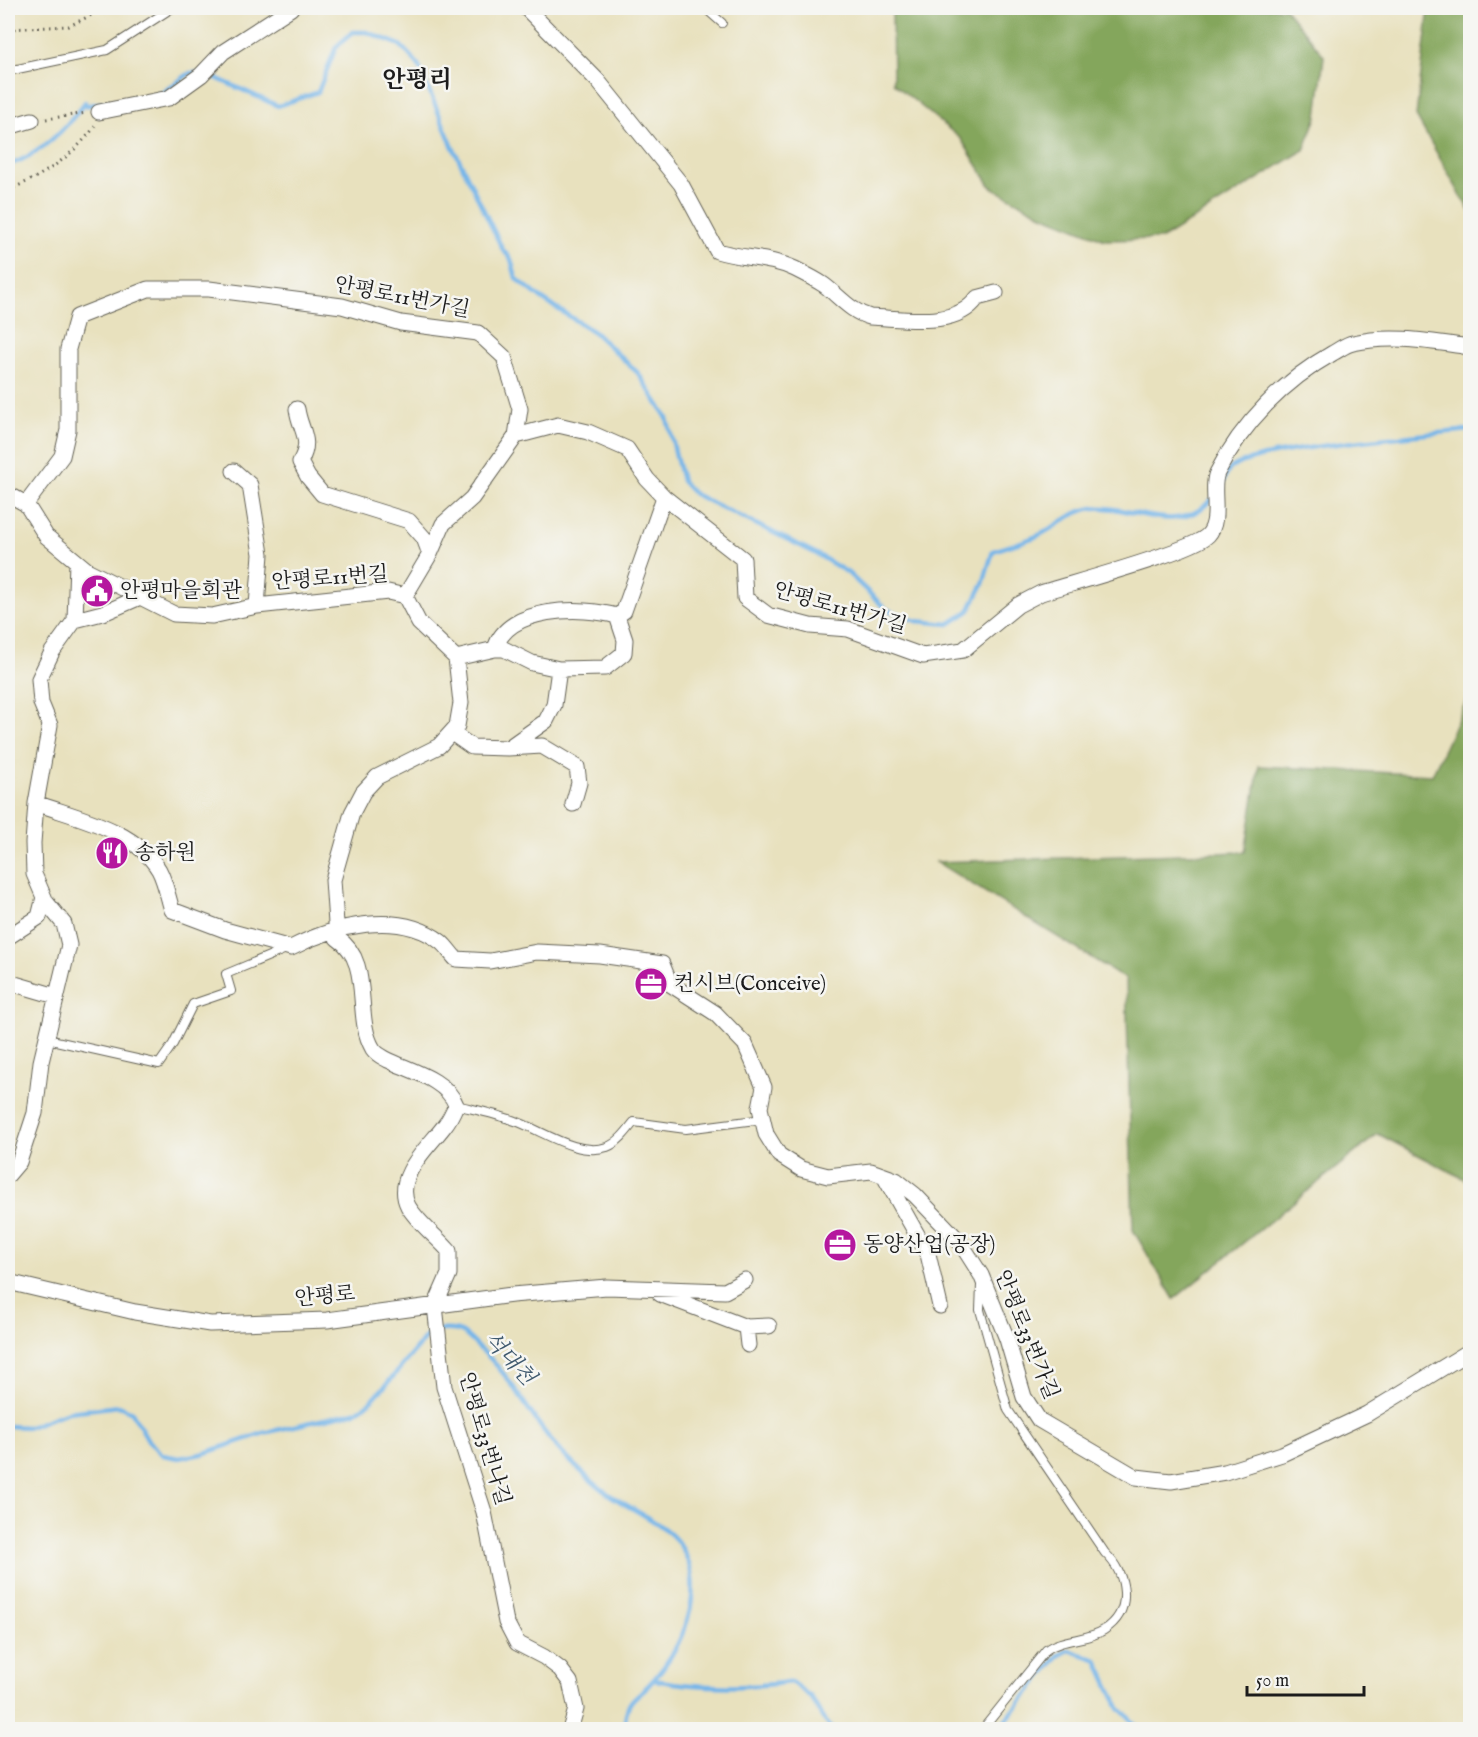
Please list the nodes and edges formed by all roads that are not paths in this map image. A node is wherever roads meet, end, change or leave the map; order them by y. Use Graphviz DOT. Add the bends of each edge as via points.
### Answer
graph roads {
  1 [pos="172,8"];
  2 [pos="291,8"];
  3 [pos="526,8"];
  4 [pos="705,8"];
  5 [pos="722,23"];
  6 [pos="8,72"];
  7 [pos="102,112"];
  8 [pos="32,120"];
  9 [pos="8,127"];
  10 [pos="996,294"];
  11 [pos="1470,347"];
  12 [pos="297,409"];
  13 [pos="516,436"];
  14 [pos="234,471"];
  15 [pos="8,494"];
  16 [pos="664,497"];
  17 [pos="26,504"];
  18 [pos="430,554"];
  19 [pos="77,562"];
  20 [pos="405,596"];
  21 [pos="138,598"];
  22 [pos="257,606"];
  23 [pos="617,616"];
  24 [pos="75,620"];
  25 [pos="495,649"];
  26 [pos="456,658"];
  27 [pos="559,669"];
  28 [pos="452,733"];
  29 [pos="508,748"];
  30 [pos="36,803"];
  31 [pos="573,804"];
  32 [pos="44,897"];
  33 [pos="337,929"];
  34 [pos="8,937"];
  35 [pos="291,948"];
  36 [pos="8,982"];
  37 [pos="56,996"];
  38 [pos="47,1039"];
  39 [pos="456,1105"];
  40 [pos="763,1119"];
  41 [pos="8,1175"];
  42 [pos="884,1176"];
  43 [pos="981,1275"];
  44 [pos="745,1280"];
  45 [pos="8,1281"];
  46 [pos="649,1290"];
  47 [pos="435,1306"];
  48 [pos="940,1306"];
  49 [pos="770,1326"];
  50 [pos="746,1327"];
  51 [pos="748,1345"];
  52 [pos="1470,1351"];
  53 [pos="570,1730"];
  54 [pos="982,1730"];
  1 -- 6 [label="lane" via="107,50"];
  2 -- 7 [label="street" via="223,52 169,98"];
  3 -- 10 [label="street" via="598,81 681,184 717,251 767,259 793,268 823,284 861,315 870,317 950,317 970,309 977,298"];
  4 -- 5 [label="lane"];
  8 -- 9 [label="street"];
  11 -- 16 [label="street, 안평로11번가길" via="1409,339 1352,343 1308,367 1277,392 1216,475 1214,520 1209,535 1186,547 1041,593 1018,605 963,650 923,656 848,629 810,626 768,615 745,598 743,559"];
  12 -- 18 [label="street" via="299,424 307,437 300,462 322,494 409,521 424,538"];
  13 -- 16 [label="street, 안평로11번가길" via="558,425 588,432 627,449"];
  13 -- 17 [label="street, 안평로11번가길" via="520,409 504,357 478,333 401,323 342,306 209,289 148,289 77,317 68,349 68,430 62,456"];
  13 -- 18 [label="street, 안평로11번길" via="472,498 443,524"];
  14 -- 22 [label="street, 안평로11번길" via="250,484 261,554"];
  15 -- 17 [label="street, 안평로11번길"];
  16 -- 23 [label="street" via="624,611"];
  17 -- 19 [label="street, 안평로11번길" via="46,536"];
  18 -- 20 [label="street, 안평로11번길"];
  19 -- 21 [label="street, 안평로11번길"];
  19 -- 24 [label="street"];
  20 -- 22 [label="street, 안평로11번길" via="388,592"];
  20 -- 26 [label="street, 안평로11번길" via="419,623"];
  21 -- 22 [label="street, 안평로11번길" via="174,614 192,617"];
  21 -- 24 [label="street"];
  23 -- 25 [label="street" via="605,612 539,613 511,624 498,637"];
  23 -- 27 [label="street" via="625,640 624,653 606,668"];
  24 -- 30 [label="street" via="39,679 41,703 50,725"];
  25 -- 26 [label="street"];
  25 -- 27 [label="street"];
  26 -- 28 [label="street" via="461,703"];
  27 -- 29 [label="street" via="554,705 546,721"];
  28 -- 29 [label="street" via="472,747"];
  28 -- 33 [label="street" via="439,746 377,777 363,792 336,864 333,880"];
  29 -- 31 [label="street" via="542,746 577,767 579,783"];
  30 -- 32 [label="street" via="34,874"];
  30 -- 35 [label="street" via="110,830 143,852 159,871 172,910"];
  32 -- 34 [label="street" via="39,917"];
  32 -- 37 [label="street" via="64,924 69,945"];
  33 -- 35 [label="street" via="317,934"];
  33 -- 39 [label="street" via="337,938 348,945 360,976 367,1037 375,1053 446,1088"];
  33 -- 40 [label="street, 안평로33번가길" via="375,923 416,929 440,942 456,959 490,961 537,952 600,955 662,964 670,984 714,1013 745,1044 764,1087 760,1108"];
  35 -- 38 [label="lane" via="226,974 231,991 193,1004 159,1064"];
  36 -- 37 [label="street"];
  37 -- 38 [label="street"];
  38 -- 41 [label="street" via="35,1113 19,1162"];
  39 -- 40 [label="lane" via="514,1121 568,1144 591,1148 614,1144 634,1122 686,1129"];
  39 -- 47 [label="street, 안평로33번나길" via="405,1184 409,1207 449,1251 448,1274"];
  40 -- 42 [label="street, 안평로33번가길" via="766,1134 779,1155 801,1169 828,1176 871,1171"];
  42 -- 43 [label="street, 안평로33번가길" via="896,1180 934,1213 960,1242"];
  42 -- 48 [label="street" via="928,1254"];
  43 -- 52 [label="street, 안평로33번가길" via="1024,1397 1039,1420 1136,1477 1171,1481 1225,1472 1282,1454 1367,1414"];
  43 -- 54 [label="lane" via="980,1310 1008,1410 1114,1561 1121,1573 1125,1597 1104,1630 1046,1650"];
  44 -- 46 [label="street" via="725,1291"];
  45 -- 47 [label="street, 안평로" via="135,1312 210,1324 327,1320"];
  46 -- 47 [label="street, 안평로" via="607,1287"];
  46 -- 50 [label="street"];
  47 -- 53 [label="street, 안평로33번나길" via="444,1387 484,1512 506,1622 517,1642 560,1669 570,1682 576,1709"];
  49 -- 50 [label="street"];
  50 -- 51 [label="street"];
}
